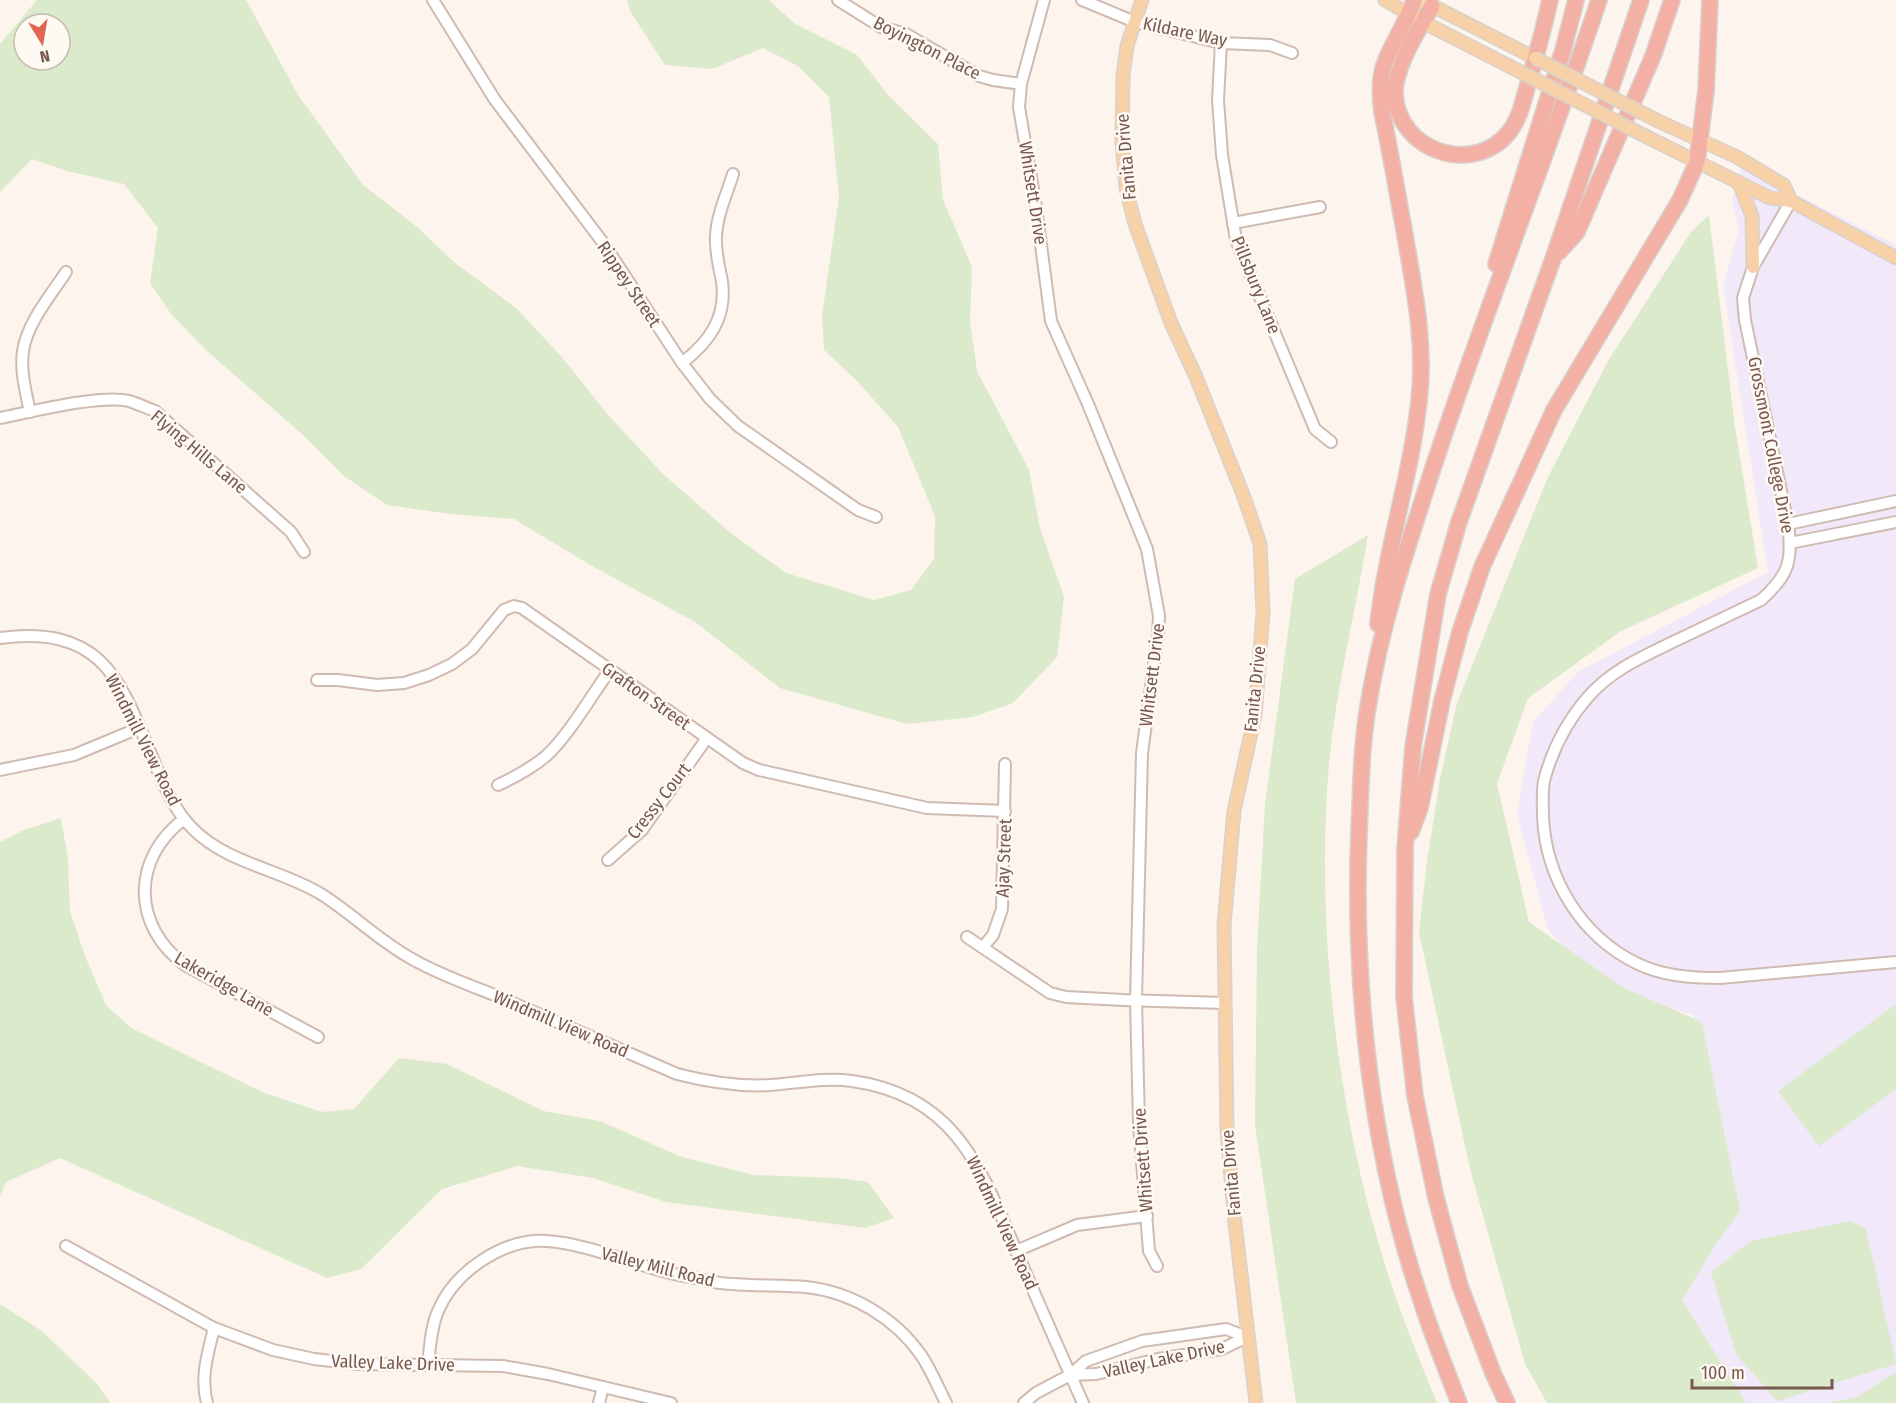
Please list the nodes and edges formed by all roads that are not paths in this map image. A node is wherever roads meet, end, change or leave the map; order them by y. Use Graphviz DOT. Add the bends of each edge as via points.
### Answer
graph roads {
  1 [pos="433,0"];
  2 [pos="838,0"];
  3 [pos="1044,0"];
  4 [pos="1082,0"];
  5 [pos="1142,0"];
  6 [pos="1385,0"];
  7 [pos="1414,0"];
  8 [pos="1550,0"];
  9 [pos="1576,0"];
  10 [pos="1599,0"];
  11 [pos="1641,0"];
  12 [pos="1672,0"];
  13 [pos="1710,0"];
  14 [pos="1427,3"];
  15 [pos="1416,19"];
  16 [pos="1135,22"];
  17 [pos="1221,43"];
  18 [pos="1292,53"];
  19 [pos="1021,84"];
  20 [pos="1699,139"];
  21 [pos="1697,162"];
  22 [pos="733,174"];
  23 [pos="1739,183"];
  24 [pos="1791,201"];
  25 [pos="1320,207"];
  26 [pos="1233,224"];
  27 [pos="1554,256"];
  28 [pos="1896,258"];
  29 [pos="1753,267"];
  30 [pos="66,272"];
  31 [pos="1477,338"];
  32 [pos="682,363"];
  33 [pos="30,412"];
  34 [pos="0,418"];
  35 [pos="1331,442"];
  36 [pos="1896,501"];
  37 [pos="876,516"];
  38 [pos="1896,522"];
  39 [pos="1788,524"];
  40 [pos="1790,543"];
  41 [pos="304,552"];
  42 [pos="0,638"];
  43 [pos="609,670"];
  44 [pos="317,680"];
  45 [pos="1369,696"];
  46 [pos="140,728"];
  47 [pos="707,738"];
  48 [pos="1005,764"];
  49 [pos="0,770"];
  50 [pos="498,785"];
  51 [pos="1005,811"];
  52 [pos="184,819"];
  53 [pos="1405,849"];
  54 [pos="608,860"];
  55 [pos="967,937"];
  56 [pos="983,947"];
  57 [pos="1896,962"];
  58 [pos="1136,1000"];
  59 [pos="1225,1003"];
  60 [pos="318,1037"];
  61 [pos="1147,1216"];
  62 [pos="66,1246"];
  63 [pos="1016,1251"];
  64 [pos="1156,1266"];
  65 [pos="214,1328"];
  66 [pos="1247,1337"];
  67 [pos="428,1364"];
  68 [pos="1070,1375"];
  69 [pos="603,1387"];
  70 [pos="207,1403"];
  71 [pos="599,1403"];
  72 [pos="671,1403"];
  73 [pos="946,1403"];
  74 [pos="1024,1403"];
  75 [pos="1083,1403"];
  76 [pos="1256,1403"];
  77 [pos="1459,1403"];
  78 [pos="1507,1403"];
  1 -- 32 [label="street, Rippey Street" via="495,99 604,244"];
  2 -- 19 [label="street, Boyington Place" via="881,27 906,34 979,76"];
  3 -- 19 [label="street, Whitsett Drive"];
  4 -- 16 [label="street, Kildare Way"];
  5 -- 16 [label="main road, Fanita Drive"];
  6 -- 15 [label="main road"];
  7 -- 15 [label="highway"];
  8 -- 15 [label="highway" via="1516,122 1492,147 1468,155 1429,148 1408,130 1399,113 1397,77"];
  9 -- 31 [label="highway" via="1501,241"];
  10 -- 31 [label="highway"];
  11 -- 27 [label="highway"];
  12 -- 27 [label="highway" via="1653,56 1577,232"];
  13 -- 20 [label="highway" via="1707,91"];
  14 -- 15 [label="highway"];
  14 -- 20 [label="main road, bridge"];
  15 -- 21 [label="main road, bridge"];
  15 -- 45 [label="highway" via="1384,64 1380,94 1418,305 1420,399 1381,596"];
  16 -- 17 [label="street, Kildare Way"];
  16 -- 59 [label="main road, Fanita Drive" via="1127,46 1121,118 1125,177 1135,224 1260,544 1263,613 1256,704 1234,811 1224,925"];
  17 -- 18 [label="street, Kildare Way" via="1270,45"];
  17 -- 26 [label="street, Pillsbury Lane" via="1218,100"];
  19 -- 58 [label="street, Whitsett Drive" via="1020,107 1051,321 1147,549 1159,616 1142,753"];
  20 -- 21 [label="highway"];
  20 -- 24 [label="main road" via="1784,185"];
  21 -- 23 [label="main road"];
  21 -- 53 [label="highway" via="1680,200 1554,410 1482,567 1460,632 1420,808"];
  22 -- 32 [label="street" via="716,237 722,286 720,312 707,340"];
  23 -- 24 [label="main road" via="1770,198"];
  23 -- 29 [label="main road" via="1752,216"];
  24 -- 28 [label="main road"];
  24 -- 29 [label="street, Grossmont College Drive"];
  25 -- 26 [label="street"];
  26 -- 35 [label="street, Pillsbury Lane" via="1236,240 1315,429"];
  27 -- 53 [label="highway" via="1459,522 1438,594 1413,747"];
  29 -- 39 [label="street, Grossmont College Drive" via="1743,298 1745,320"];
  30 -- 33 [label="street" via="33,324 22,354"];
  31 -- 45 [label="highway" via="1396,583"];
  32 -- 37 [label="street, Rippey Street" via="738,426 858,510"];
  33 -- 34 [label="street, Flying Hills Lane"];
  33 -- 41 [label="street, Flying Hills Lane" via="112,400 155,411 291,532"];
  36 -- 39 [label="street"];
  38 -- 40 [label="street"];
  39 -- 40 [label="street, Grossmont College Drive"];
  40 -- 57 [label="street, Grossmont College Drive" via="1789,560 1778,585 1761,600 1623,667 1587,697 1566,726 1544,782 1542,805 1555,877 1590,930 1637,964 1669,974 1720,978"];
  42 -- 46 [label="street, Windmill View Road" via="42,635 87,651 113,675"];
  43 -- 44 [label="street, Grafton Street" via="514,606 504,610 472,649 429,675 404,683 377,685"];
  43 -- 47 [label="street, Grafton Street"];
  43 -- 50 [label="street" via="546,756"];
  45 -- 77 [label="highway" via="1363,738 1357,879 1361,991 1375,1112 1394,1205 1420,1298"];
  46 -- 49 [label="street" via="74,755"];
  46 -- 52 [label="street, Windmill View Road" via="172,802"];
  47 -- 51 [label="street, Grafton Street" via="759,770 927,808"];
  47 -- 54 [label="street, Cressy Court" via="642,830"];
  48 -- 51 [label="street, Ajay Street"];
  51 -- 56 [label="street, Ajay Street" via="1002,909 993,934"];
  52 -- 60 [label="street, Lakeridge Lane" via="160,841 147,870 145,902 155,933 185,965"];
  52 -- 63 [label="street, Windmill View Road" via="226,853 322,895 414,961 677,1074 743,1085 849,1080 905,1096 942,1121 971,1154"];
  53 -- 78 [label="highway" via="1404,997 1415,1096 1436,1198 1460,1286"];
  55 -- 56 [label="street"];
  56 -- 58 [label="street" via="1050,993"];
  58 -- 59 [label="street"];
  58 -- 61 [label="street, Whitsett Drive" via="1139,1124"];
  59 -- 66 [label="main road, Fanita Drive" via="1227,1130"];
  61 -- 63 [label="street" via="1077,1225"];
  61 -- 64 [label="street, Whitsett Drive" via="1149,1251"];
  62 -- 65 [label="street, Valley Lake Drive"];
  63 -- 68 [label="street, Windmill View Road"];
  65 -- 67 [label="street, Valley Lake Drive" via="263,1347 314,1359 358,1364"];
  65 -- 70 [label="street" via="204,1376"];
  66 -- 68 [label="street, Valley Lake Drive" via="1222,1349 1096,1374"];
  66 -- 68 [label="street, Valley Lake Drive" via="1226,1329 1142,1341 1086,1361"];
  66 -- 76 [label="main road, Fanita Drive"];
  67 -- 69 [label="street, Valley Lake Drive" via="503,1366"];
  67 -- 73 [label="street, Valley Mill Road" via="439,1310 459,1279 498,1252 547,1241 721,1283 808,1287 852,1299 879,1314 912,1343"];
  68 -- 74 [label="street, Valley Lake Drive"];
  68 -- 75 [label="street, Windmill View Road"];
  69 -- 71 [label="street"];
  69 -- 72 [label="street, Valley Lake Drive"];
}
